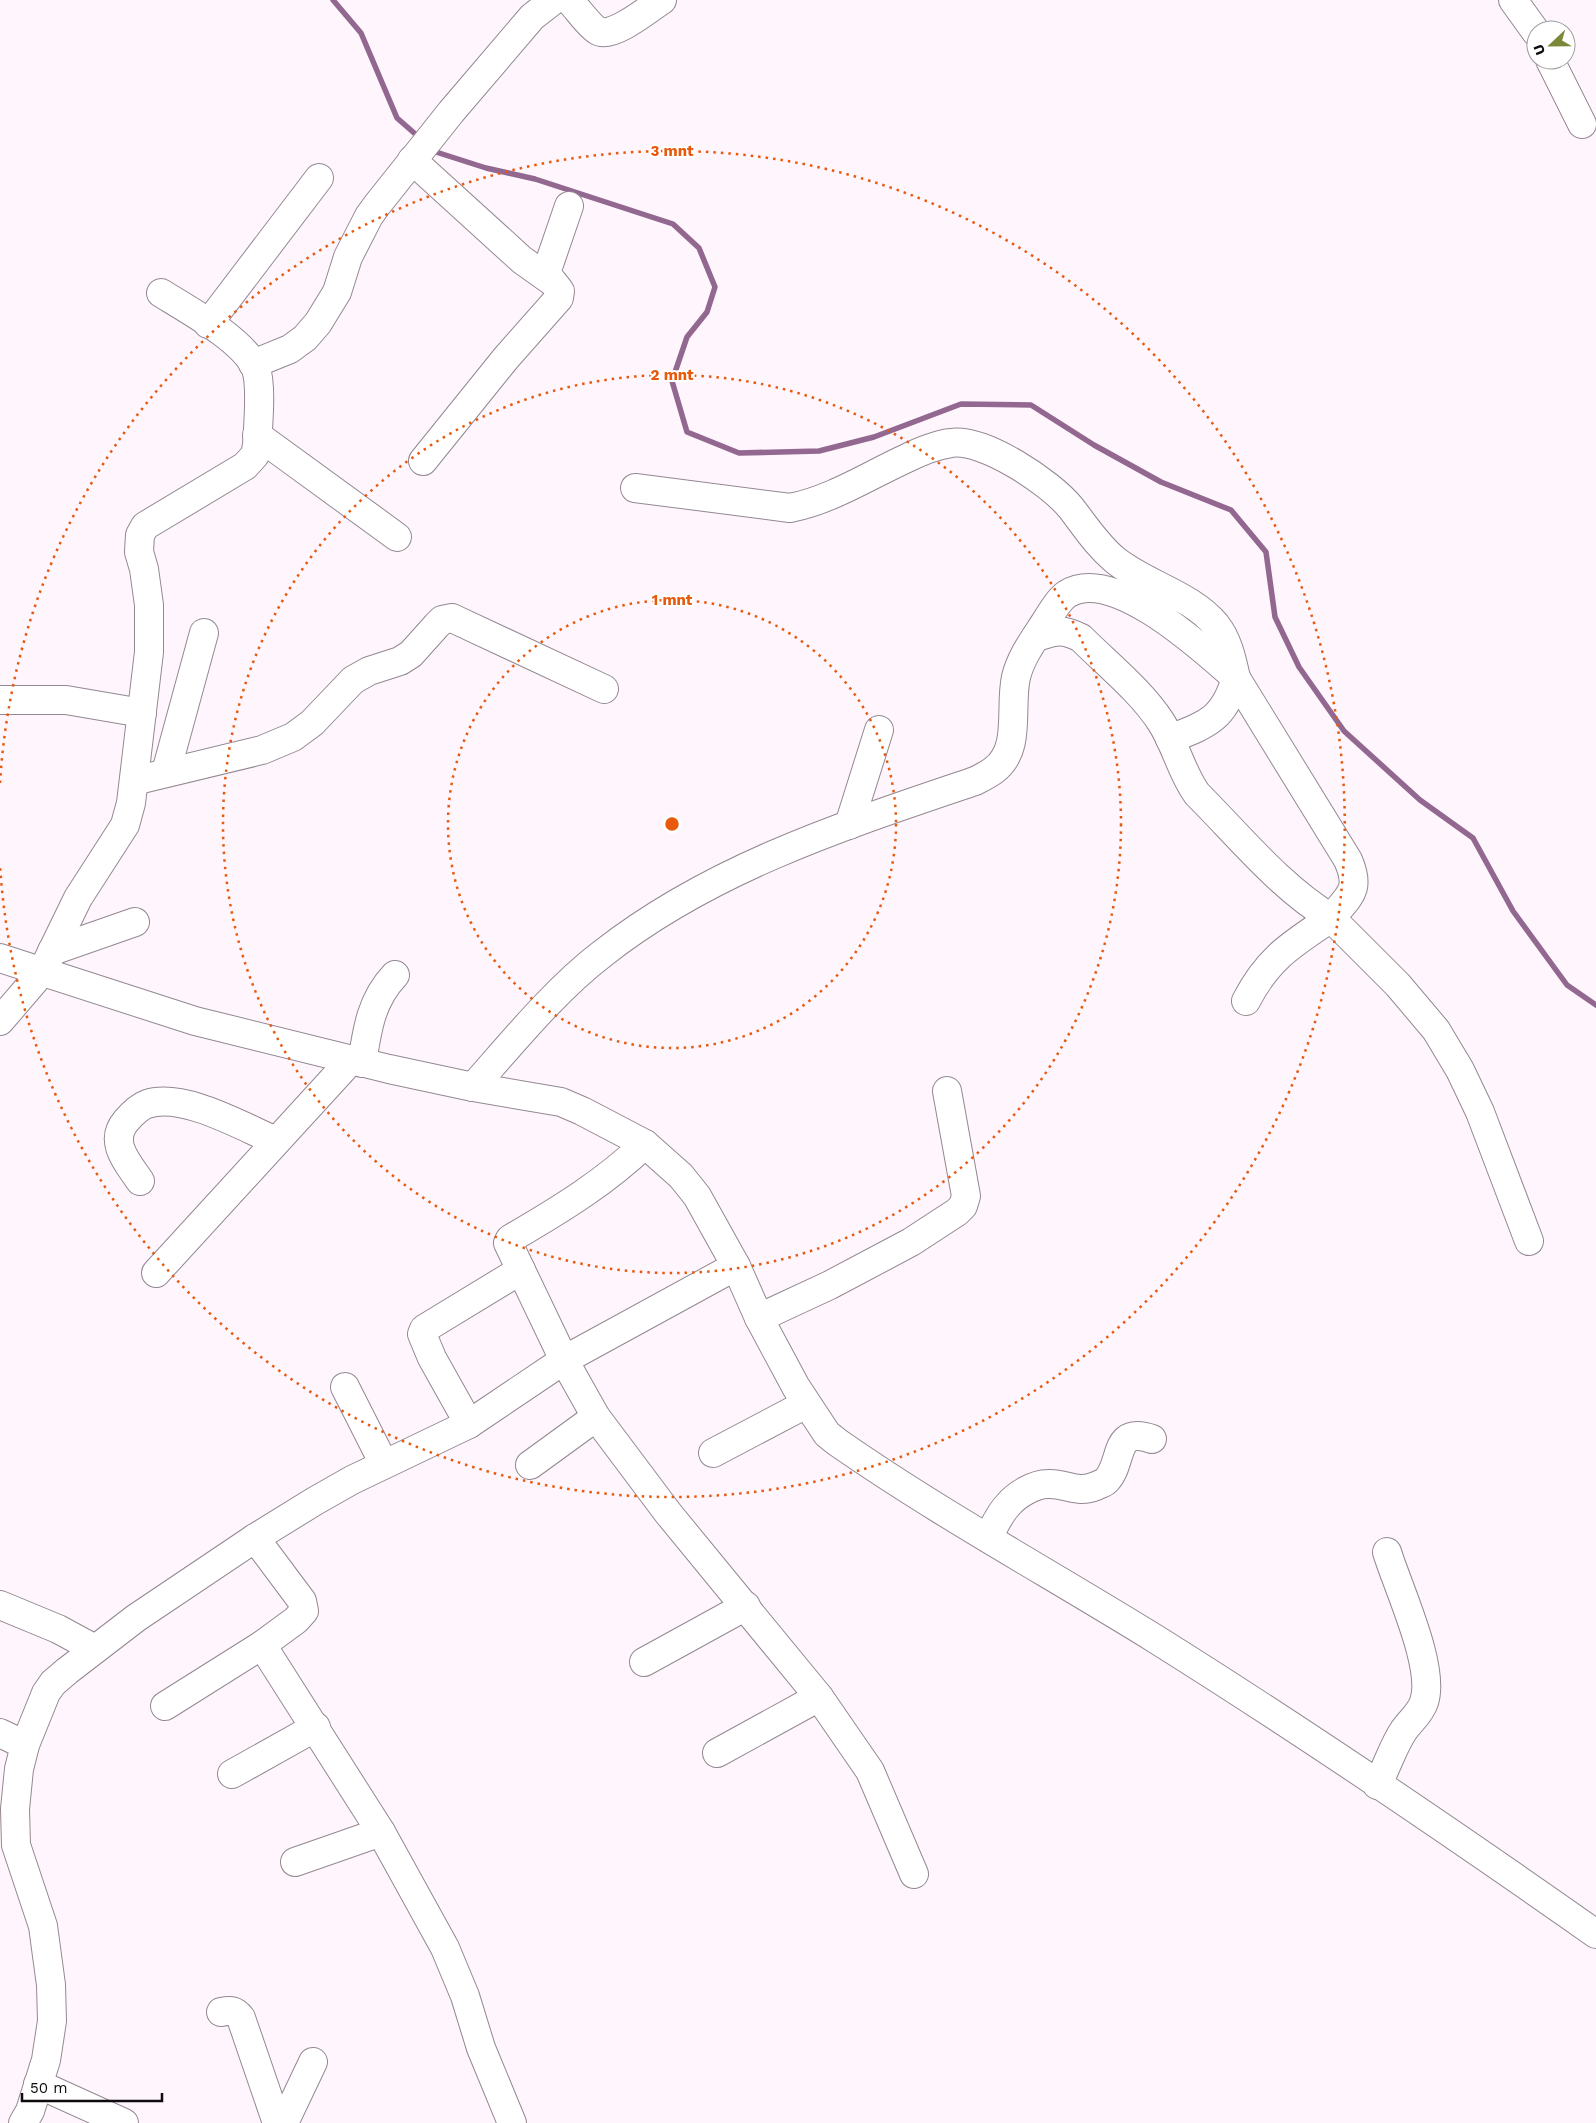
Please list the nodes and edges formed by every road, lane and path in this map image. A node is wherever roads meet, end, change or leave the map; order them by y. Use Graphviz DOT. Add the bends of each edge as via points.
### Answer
graph roads {
  1 [pos="554,0"];
  2 [pos="569,0"];
  3 [pos="662,0"];
  4 [pos="1513,0"];
  5 [pos="1527,20"];
  6 [pos="1555,70"];
  7 [pos="1582,124"];
  8 [pos="421,149"];
  9 [pos="319,178"];
  10 [pos="569,206"];
  11 [pos="545,276"];
  12 [pos="161,293"];
  13 [pos="208,324"];
  14 [pos="253,364"];
  15 [pos="257,435"];
  16 [pos="423,461"];
  17 [pos="635,488"];
  18 [pos="397,537"];
  19 [pos="204,633"];
  20 [pos="1036,637"];
  21 [pos="1236,678"];
  22 [pos="604,689"];
  23 [pos="0,700"];
  24 [pos="142,713"];
  25 [pos="879,730"];
  26 [pos="1170,739"];
  27 [pos="166,772"];
  28 [pos="134,781"];
  29 [pos="849,825"];
  30 [pos="1331,918"];
  31 [pos="135,922"];
  32 [pos="0,958"];
  33 [pos="47,962"];
  34 [pos="395,975"];
  35 [pos="1246,1001"];
  36 [pos="0,1021"];
  37 [pos="357,1062"];
  38 [pos="473,1087"];
  39 [pos="947,1091"];
  40 [pos="276,1141"];
  41 [pos="645,1144"];
  42 [pos="140,1181"];
  43 [pos="1529,1241"];
  44 [pos="736,1266"];
  45 [pos="521,1270"];
  46 [pos="156,1273"];
  47 [pos="759,1318"];
  48 [pos="564,1360"];
  49 [pos="345,1387"];
  50 [pos="806,1404"];
  51 [pos="596,1417"];
  52 [pos="468,1424"];
  53 [pos="1152,1439"];
  54 [pos="712,1452"];
  55 [pos="384,1464"];
  56 [pos="530,1465"];
  57 [pos="255,1538"];
  58 [pos="988,1538"];
  59 [pos="1387,1552"];
  60 [pos="0,1605"];
  61 [pos="746,1606"];
  62 [pos="262,1645"];
  63 [pos="95,1649"];
  64 [pos="644,1662"];
  65 [pos="819,1697"];
  66 [pos="165,1706"];
  67 [pos="316,1727"];
  68 [pos="0,1733"];
  69 [pos="25,1745"];
  70 [pos="717,1753"];
  71 [pos="232,1774"];
  72 [pos="1377,1784"];
  73 [pos="381,1832"];
  74 [pos="295,1862"];
  75 [pos="914,1874"];
  76 [pos="1596,1934"];
  77 [pos="221,2012"];
  78 [pos="314,2062"];
  79 [pos="38,2084"];
  80 [pos="23,2123"];
  81 [pos="124,2123"];
  82 [pos="277,2123"];
  83 [pos="284,2123"];
  84 [pos="512,2123"];
  1 -- 8 [label="street" via="532,17"];
  2 -- 3 [label="street" via="598,31 606,33"];
  4 -- 5 [label="street"];
  6 -- 7 [label="street"];
  8 -- 11 [label="street" via="522,260"];
  8 -- 14 [label="street" via="369,216 348,257 337,292 318,323 306,338"];
  9 -- 13 [label="street"];
  10 -- 11 [label="street"];
  11 -- 16 [label="street" via="557,286 559,298"];
  12 -- 13 [label="street"];
  13 -- 14 [label="street" via="236,344"];
  14 -- 15 [label="street" via="258,383"];
  15 -- 18 [label="street"];
  15 -- 24 [label="street" via="255,455 244,466 145,526 140,535 139,552 150,624"];
  17 -- 21 [label="street" via="790,508 827,496 923,451 952,442 978,447 996,453 1054,490 1115,560 1204,614 1222,634"];
  19 -- 27 [label="street"];
  20 -- 21 [label="street" via="1067,595 1095,588 1139,604 1162,617 1193,639"];
  20 -- 26 [label="street" via="1059,630 1081,638 1149,706"];
  20 -- 29 [label="street" via="1023,656 1016,678 1012,742 1008,755 995,770 975,781"];
  21 -- 26 [label="street" via="1230,699 1222,710 1210,721"];
  21 -- 30 [label="street" via="1355,875 1355,886"];
  22 -- 27 [label="street" via="452,618 437,624 411,654 400,661 353,680 312,723 293,737 262,750"];
  23 -- 24 [label="street" via="66,700"];
  24 -- 28 [label="street"];
  25 -- 29 [label="street"];
  26 -- 30 [label="street" via="1189,783 1198,794 1304,900"];
  27 -- 28 [label="street"];
  28 -- 33 [label="street" via="125,825 78,898"];
  29 -- 38 [label="street" via="770,855 710,885 656,916 602,953 572,979"];
  30 -- 35 [label="street" via="1282,953 1257,979"];
  30 -- 43 [label="street" via="1398,985 1436,1030 1480,1112"];
  31 -- 33 [label="street"];
  32 -- 33 [label="street"];
  33 -- 36 [label="street"];
  33 -- 37 [label="street" via="195,1022"];
  34 -- 37 [label="street" via="376,1000"];
  37 -- 38 [label="street"];
  37 -- 40 [label="street"];
  38 -- 41 [label="street" via="561,1102"];
  39 -- 47 [label="street" via="966,1196 963,1206 892,1253"];
  40 -- 42 [label="street" via="218,1115 186,1105 165,1102 146,1105 132,1113 117,1140"];
  40 -- 46 [label="street"];
  41 -- 44 [label="street" via="682,1176 697,1196"];
  41 -- 45 [label="street" via="594,1188 510,1239 508,1243"];
  44 -- 47 [label="street"];
  44 -- 48 [label="street"];
  45 -- 48 [label="street"];
  45 -- 52 [label="street" via="424,1329 422,1334"];
  47 -- 50 [label="street"];
  48 -- 51 [label="street"];
  48 -- 52 [label="street"];
  49 -- 55 [label="street"];
  50 -- 54 [label="street"];
  50 -- 58 [label="street" via="827,1434 837,1442"];
  51 -- 56 [label="street"];
  51 -- 61 [label="street" via="668,1513"];
  52 -- 55 [label="street"];
  53 -- 58 [label="street" via="1131,1437 1123,1442 1106,1482 1079,1490 1047,1484 1018,1496 1008,1505"];
  55 -- 57 [label="street"];
  57 -- 62 [label="street" via="302,1601 304,1611"];
  57 -- 63 [label="street"];
  58 -- 72 [label="street" via="1154,1638"];
  59 -- 72 [label="street" via="1416,1633 1427,1686 1425,1702 1405,1729"];
  60 -- 63 [label="street" via="58,1629"];
  61 -- 64 [label="street"];
  61 -- 65 [label="street"];
  62 -- 66 [label="street"];
  62 -- 67 [label="street"];
  63 -- 69 [label="street" via="53,1683"];
  65 -- 70 [label="street"];
  65 -- 75 [label="street" via="870,1771"];
  67 -- 71 [label="street"];
  67 -- 73 [label="street"];
  68 -- 69 [label="street"];
  69 -- 79 [label="street" via="15,1809 16,1845 43,1926 51,1985 52,2021 46,2060"];
  72 -- 76 [label="street" via="1446,1828"];
  73 -- 74 [label="street"];
  73 -- 84 [label="street" via="445,1948"];
  77 -- 82 [label="street" via="230,2010 241,2018"];
  78 -- 83 [label="street"];
  79 -- 80 [label="street"];
  79 -- 81 [label="street"];
}
